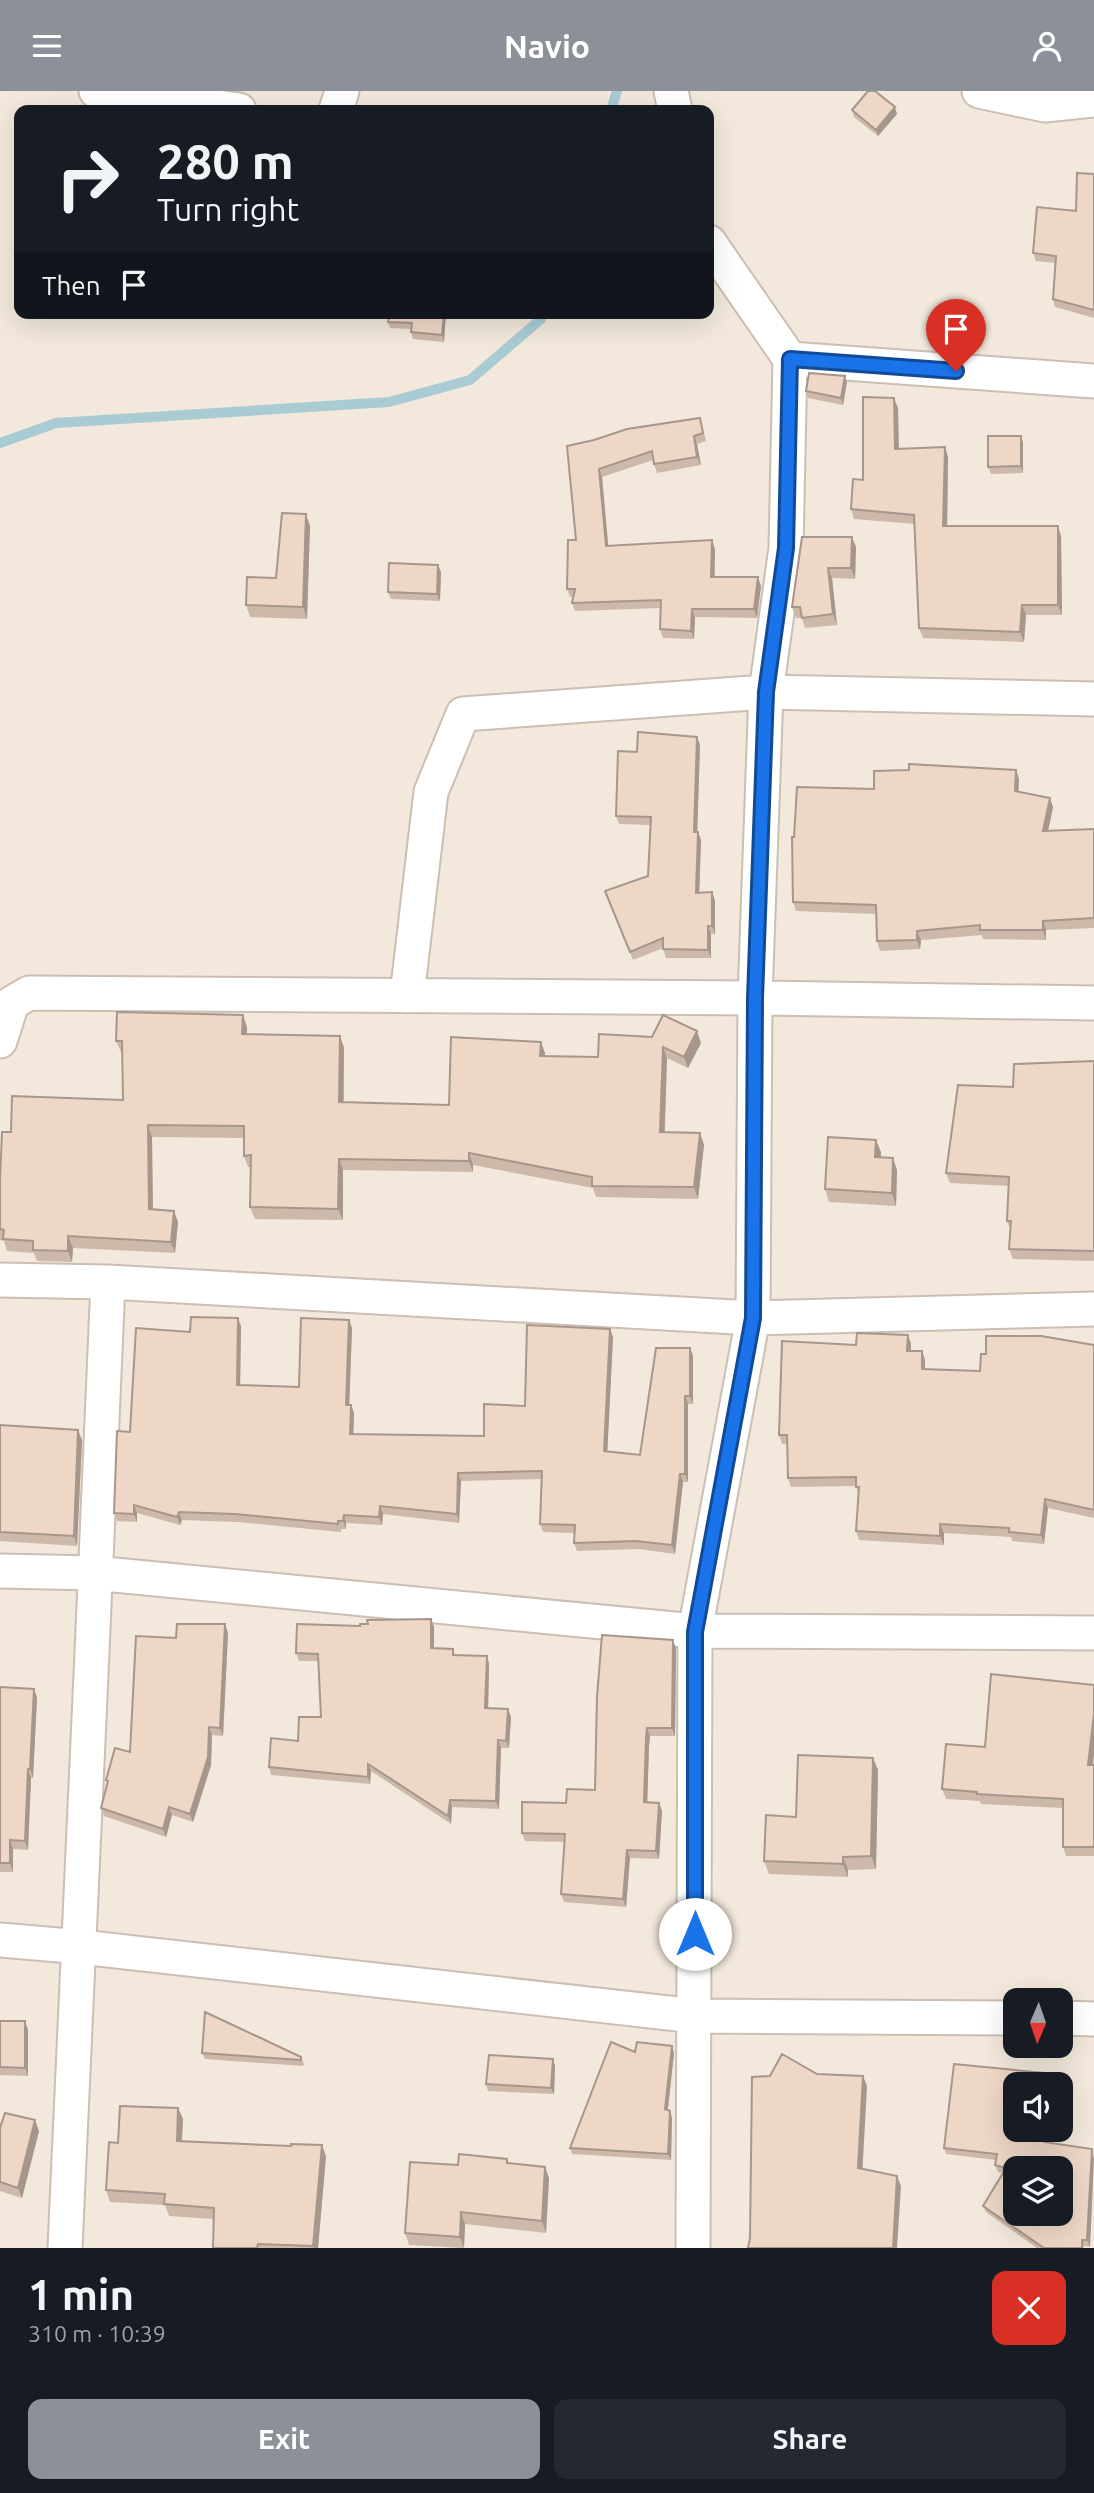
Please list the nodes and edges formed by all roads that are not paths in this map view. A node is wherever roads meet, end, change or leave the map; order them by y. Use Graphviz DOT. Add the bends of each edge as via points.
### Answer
graph roads {
  1 [pos="96,91"];
  2 [pos="979,91"];
  3 [pos="1094,100"];
  4 [pos="201,105"];
  5 [pos="714,249"];
  6 [pos="790,359"];
  7 [pos="1094,381"];
  8 [pos="766,692"];
  9 [pos="1094,699"];
  10 [pos="407,996"];
  11 [pos="755,998"];
  12 [pos="1094,1003"];
  13 [pos="0,1041"];
  14 [pos="0,1280"];
  15 [pos="108,1282"];
  16 [pos="1094,1309"];
  17 [pos="753,1318"];
  18 [pos="0,1571"];
  19 [pos="94,1573"];
  20 [pos="695,1632"];
  21 [pos="1094,1633"];
  22 [pos="0,1940"];
  23 [pos="81,1947"];
  24 [pos="695,2016"];
  25 [pos="1003,2018"];
  26 [pos="1073,2018"];
  27 [pos="1094,2019"];
  28 [pos="65,2248"];
  29 [pos="693,2248"];
  1 -- 4 [label="street"];
  2 -- 3 [label="street" via="1045,105"];
  5 -- 6 [label="street"];
  6 -- 7 [label="street"];
  6 -- 8 [label="street" via="786,548"];
  8 -- 9 [label="street"];
  8 -- 10 [label="street" via="463,715 431,792"];
  8 -- 11 [label="street"];
  10 -- 11 [label="street"];
  10 -- 13 [label="street" via="29,992 12,1003"];
  11 -- 12 [label="street"];
  11 -- 17 [label="street"];
  14 -- 15 [label="street"];
  15 -- 17 [label="street"];
  15 -- 19 [label="street"];
  16 -- 17 [label="street"];
  17 -- 20 [label="street"];
  18 -- 19 [label="street"];
  19 -- 20 [label="street"];
  19 -- 23 [label="street"];
  20 -- 21 [label="street"];
  20 -- 24 [label="street"];
  22 -- 23 [label="street"];
  23 -- 24 [label="street"];
  23 -- 28 [label="street"];
  24 -- 25 [label="street"];
  24 -- 29 [label="street"];
  26 -- 27 [label="street"];
}
